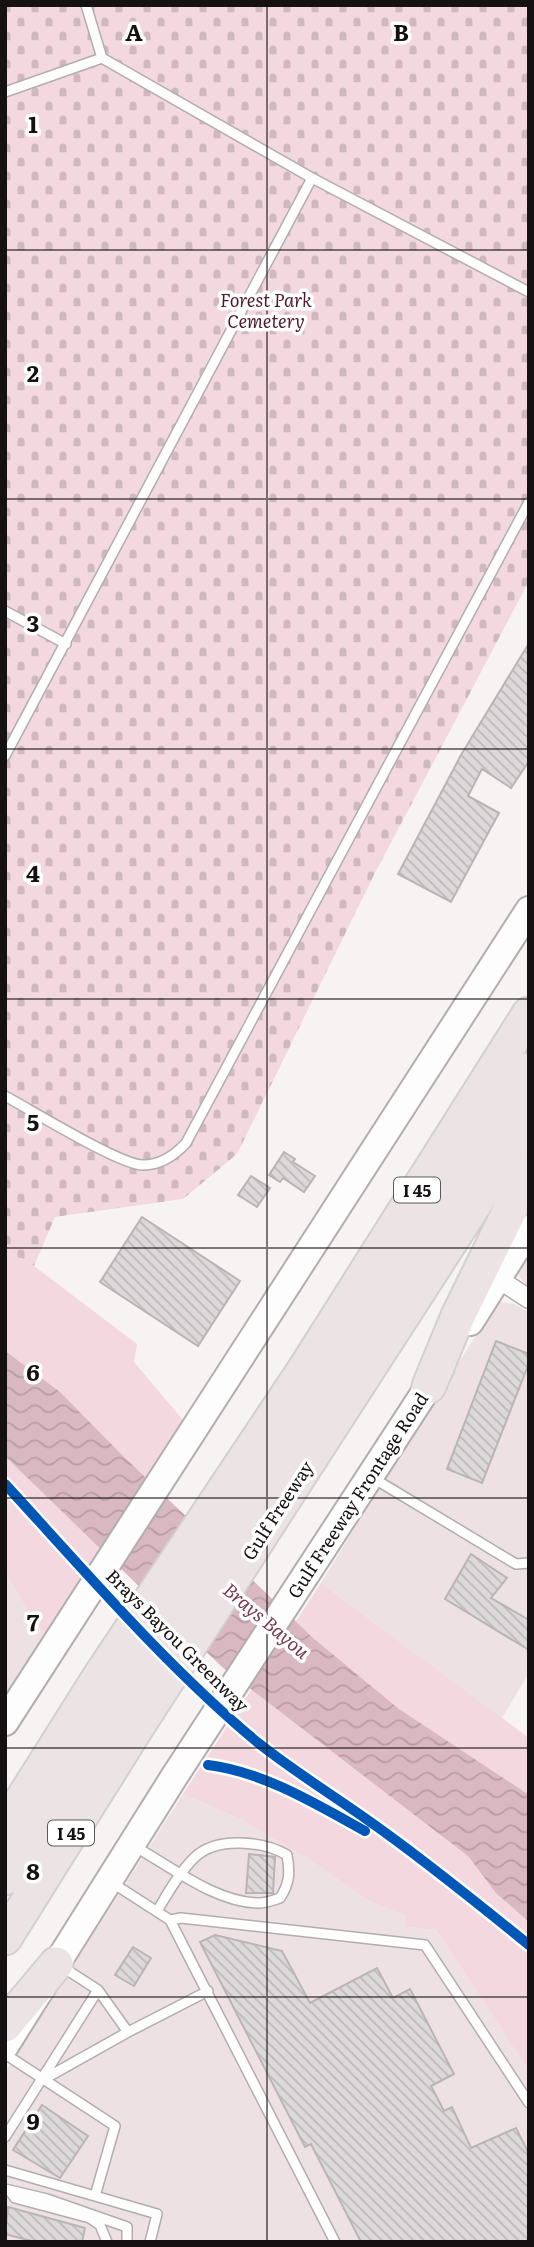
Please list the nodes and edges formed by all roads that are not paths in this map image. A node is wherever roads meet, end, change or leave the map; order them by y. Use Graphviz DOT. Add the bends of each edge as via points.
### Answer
graph roads {
  1 [pos="86,5"];
  2 [pos="102,58"];
  3 [pos="5,92"];
  4 [pos="312,178"];
  5 [pos="529,292"];
  6 [pos="529,502"];
  7 [pos="5,611"];
  8 [pos="66,644"];
  9 [pos="5,756"];
  10 [pos="529,911"];
  11 [pos="529,1014"];
  12 [pos="529,1070"];
  13 [pos="5,1096"];
  14 [pos="529,1120"];
  15 [pos="529,1171"];
  16 [pos="529,1229"];
  17 [pos="498,1278"];
  18 [pos="529,1299"];
  19 [pos="326,1385"];
  20 [pos="429,1386"];
  21 [pos="369,1476"];
  22 [pos="529,1563"];
  23 [pos="117,1702"];
  24 [pos="6,1719"];
  25 [pos="5,1827"];
  26 [pos="132,1845"];
  27 [pos="180,1874"];
  28 [pos="5,1878"];
  29 [pos="110,1881"];
  30 [pos="157,1911"];
  31 [pos="170,1920"];
  32 [pos="5,1938"];
  33 [pos="56,1964"];
  34 [pos="98,1990"];
  35 [pos="208,1991"];
  36 [pos="5,2025"];
  37 [pos="128,2032"];
  38 [pos="5,2046"];
  39 [pos="5,2054"];
  40 [pos="44,2079"];
  41 [pos="529,2103"];
  42 [pos="5,2137"];
  43 [pos="5,2170"];
  44 [pos="7,2189"];
  45 [pos="95,2196"];
  46 [pos="107,2242"];
  47 [pos="127,2242"];
  48 [pos="150,2242"];
  49 [pos="335,2242"];
  1 -- 2 [label="lane"];
  2 -- 3 [label="lane"];
  2 -- 4 [label="lane"];
  4 -- 5 [label="lane"];
  4 -- 8 [label="lane"];
  6 -- 13 [label="lane" via="186,1143 174,1157 144,1165 121,1158"];
  7 -- 8 [label="lane"];
  8 -- 9 [label="lane"];
  10 -- 24 [label="main road"];
  11 -- 19 [label="highway, Gulf Freeway / I 45"];
  12 -- 19 [label="highway, Gulf Freeway"];
  14 -- 19 [label="highway, Gulf Freeway"];
  15 -- 20 [label="highway"];
  16 -- 17 [label="main road, Gulf Freeway Frontage Road"];
  17 -- 18 [label="street"];
  17 -- 20 [label="main road, Gulf Freeway Frontage Road"];
  19 -- 23 [label="highway, Gulf Freeway"];
  20 -- 21 [label="main road, Gulf Freeway Frontage Road"];
  21 -- 22 [label="lane" via="516,1564"];
  21 -- 26 [label="main road, Gulf Freeway Frontage Road"];
  23 -- 25 [label="highway, Gulf Freeway"];
  23 -- 28 [label="highway, Gulf Freeway"];
  23 -- 32 [label="highway, Gulf Freeway / I 45"];
  26 -- 27 [label="lane"];
  26 -- 29 [label="main road, Gulf Freeway Frontage Road"];
  27 -- 27 [label="lane" via="230,1898 260,1903 280,1898 290,1872 287,1855 250,1844 220,1845 196,1855"];
  27 -- 30 [label="lane"];
  29 -- 30 [label="lane"];
  29 -- 33 [label="main road, Gulf Freeway Frontage Road"];
  30 -- 31 [label="lane"];
  31 -- 35 [label="lane"];
  31 -- 41 [label="lane" via="425,1945"];
  33 -- 34 [label="lane"];
  33 -- 36 [label="highway"];
  33 -- 38 [label="main road, Gulf Freeway Frontage Road"];
  34 -- 37 [label="lane"];
  34 -- 40 [label="lane"];
  35 -- 37 [label="lane"];
  35 -- 49 [label="lane"];
  37 -- 40 [label="lane"];
  39 -- 40 [label="lane"];
  40 -- 42 [label="lane"];
  40 -- 45 [label="lane" via="115,2126"];
  43 -- 45 [label="lane"];
  44 -- 46 [label="lane" via="15,2199 90,2218 100,2225"];
  44 -- 47 [label="lane" via="127,2227"];
  45 -- 48 [label="lane" via="157,2214"];
}
